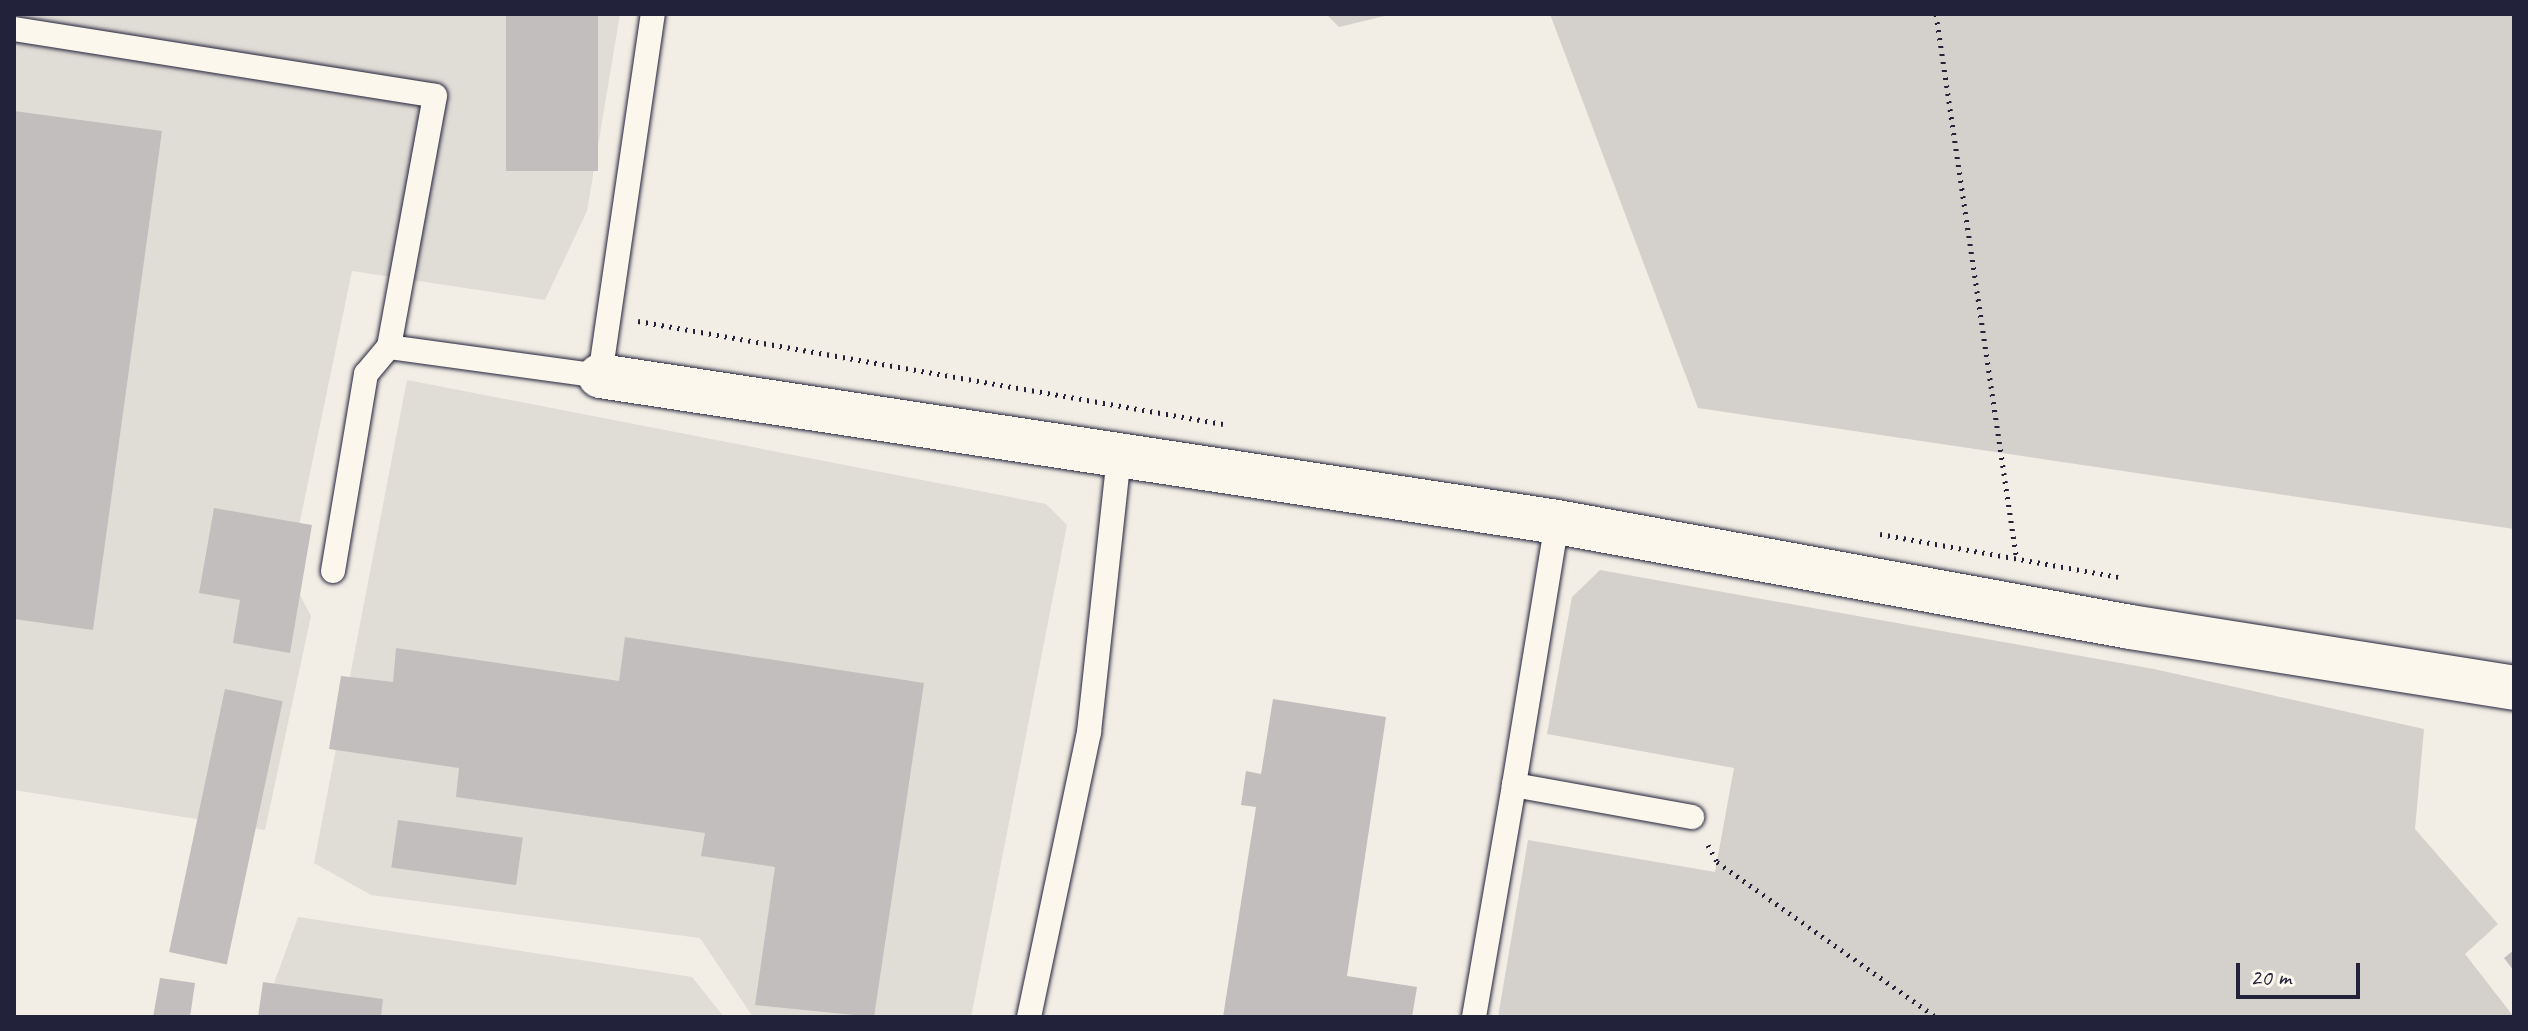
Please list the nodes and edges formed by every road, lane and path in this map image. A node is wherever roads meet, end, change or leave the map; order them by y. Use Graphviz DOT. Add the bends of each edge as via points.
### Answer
graph roads {
  1 [pos="653,14"];
  2 [pos="1936,14"];
  3 [pos="14,29"];
  4 [pos="389,347"];
  5 [pos="600,376"];
  6 [pos="1119,458"];
  7 [pos="1557,522"];
  8 [pos="2016,555"];
  9 [pos="333,571"];
  10 [pos="2514,688"];
  11 [pos="1514,785"];
  12 [pos="1692,817"];
  13 [pos="1029,1017"];
  14 [pos="1474,1017"];
  15 [pos="1936,1017"];
  1 -- 5 [label="lane"];
  2 -- 8 [label="path"];
  3 -- 4 [label="lane" via="435,96"];
  4 -- 5 [label="lane"];
  4 -- 9 [label="lane" via="366,374"];
  5 -- 6 [label="street"];
  6 -- 7 [label="street"];
  6 -- 13 [label="lane" via="1089,732"];
  7 -- 10 [label="street" via="2130,627"];
  7 -- 11 [label="lane"];
  11 -- 12 [label="lane"];
  11 -- 14 [label="lane"];
  12 -- 15 [label="path" via="1717,862"];
}
